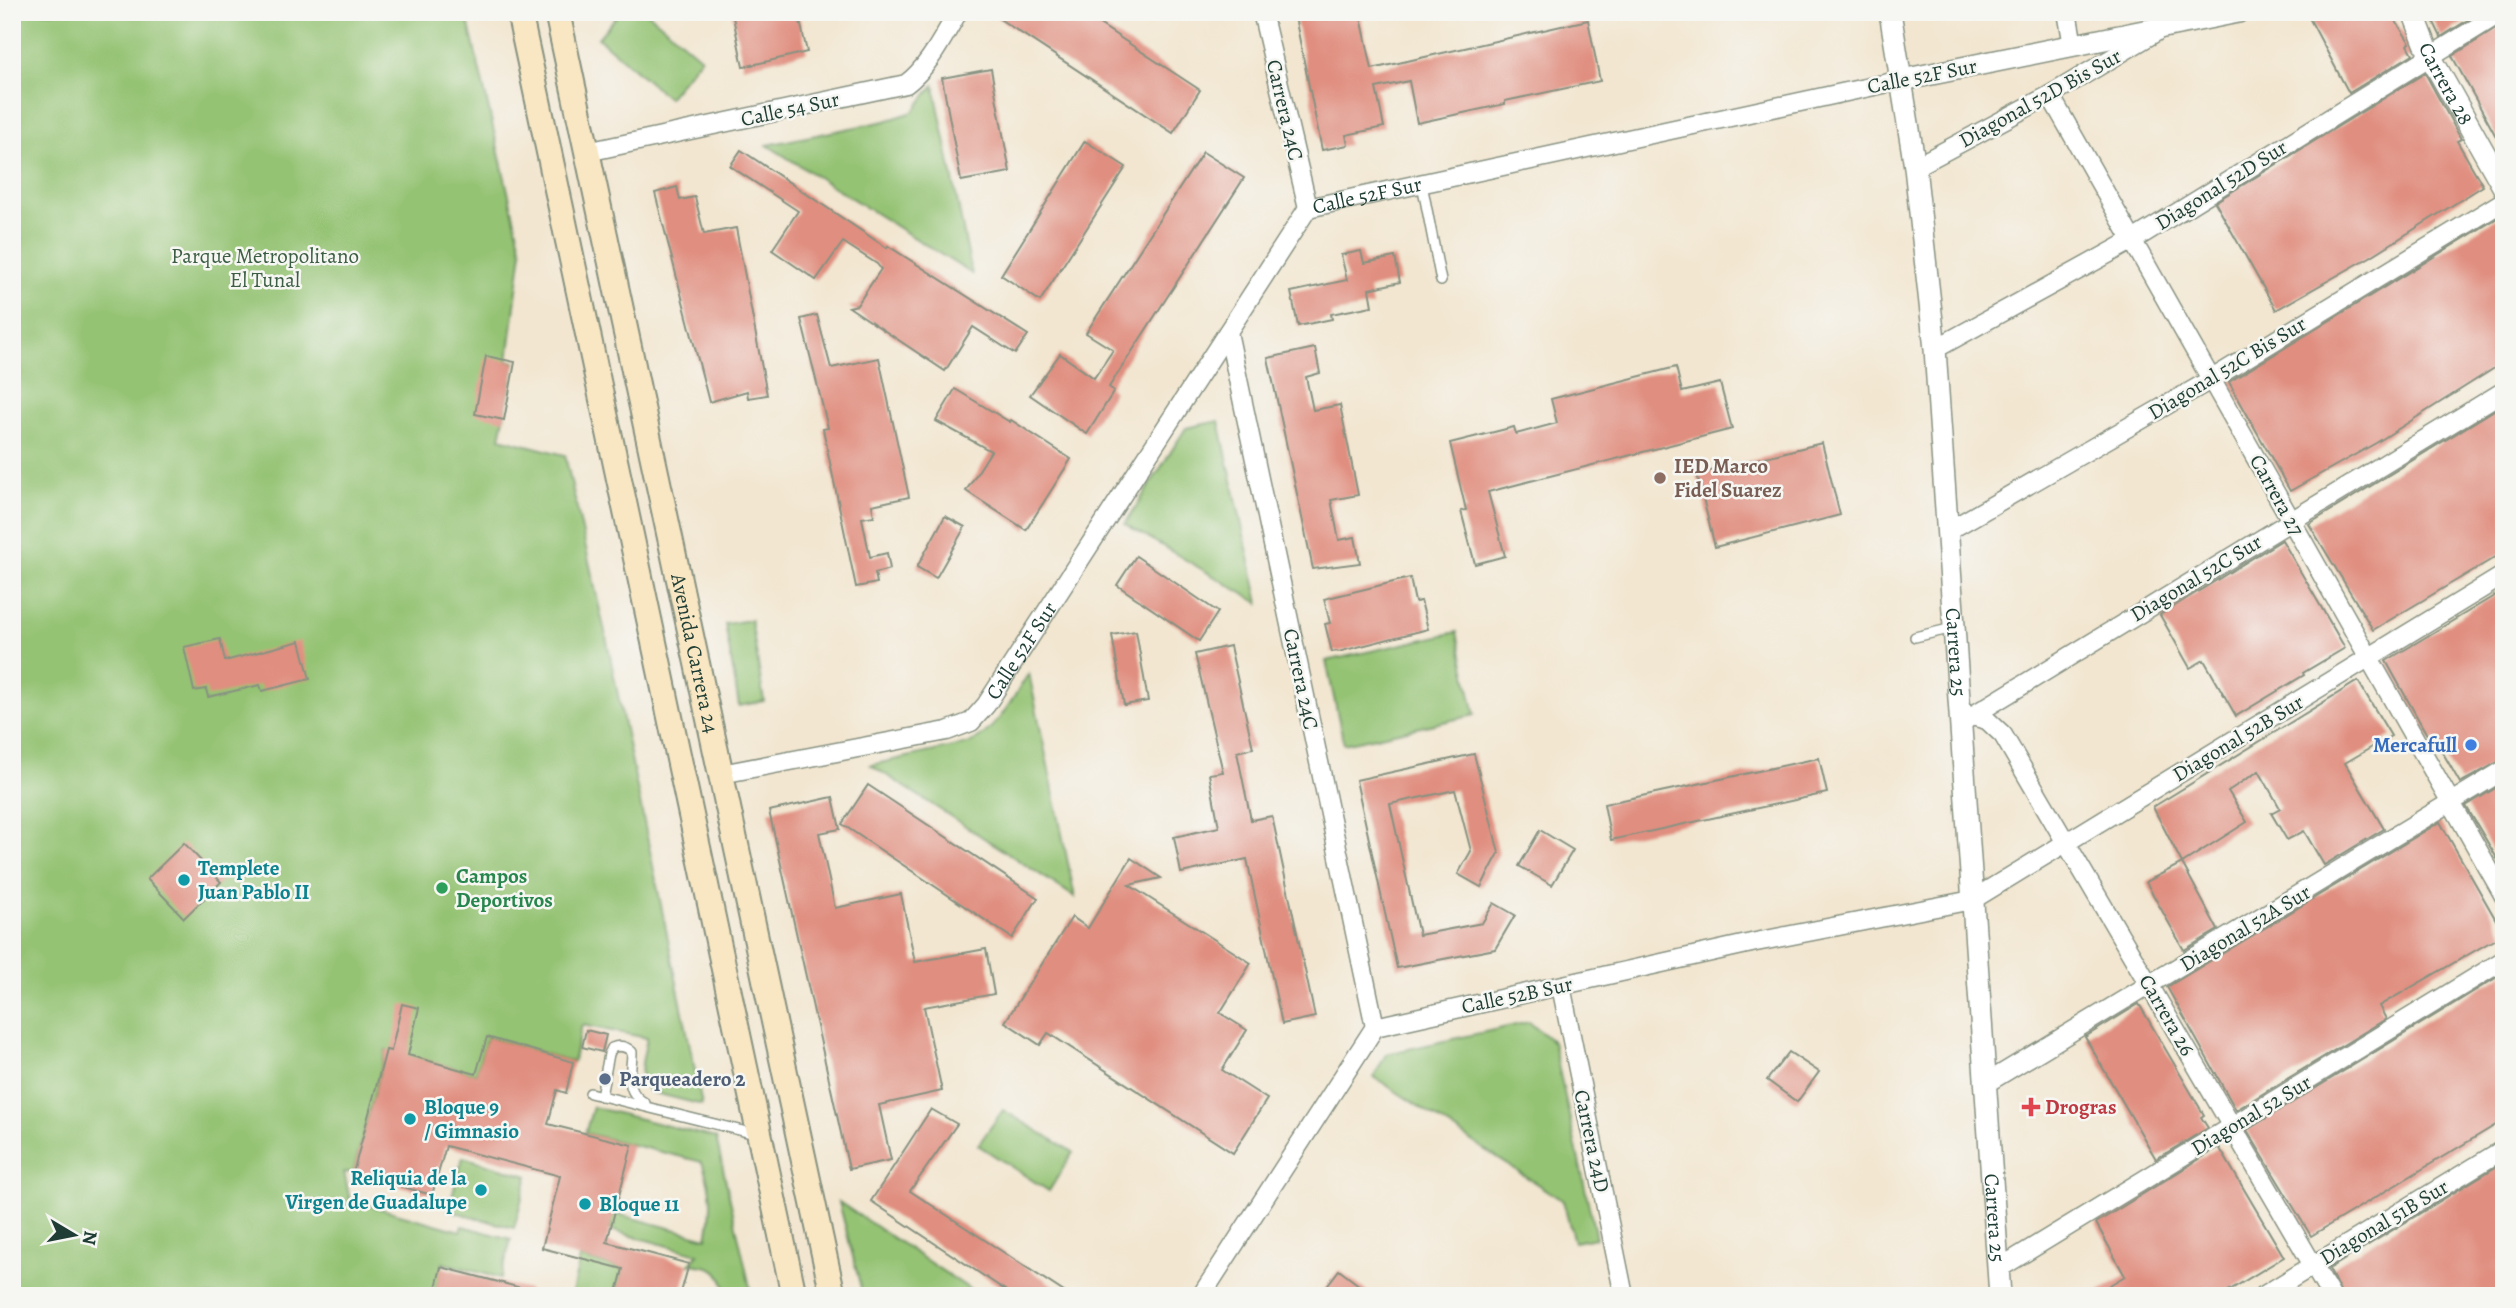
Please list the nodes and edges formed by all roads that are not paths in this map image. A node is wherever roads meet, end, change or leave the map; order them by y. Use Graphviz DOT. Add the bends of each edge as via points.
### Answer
graph roads {
  1 [pos="519,12"];
  2 [pos="557,12"];
  3 [pos="958,12"];
  4 [pos="1262,12"];
  5 [pos="1890,12"];
  6 [pos="2067,12"];
  7 [pos="2238,12"];
  8 [pos="2413,12"];
  9 [pos="2502,12"];
  10 [pos="2164,27"];
  11 [pos="2073,45"];
  12 [pos="2430,56"];
  13 [pos="1902,80"];
  14 [pos="2050,95"];
  15 [pos="587,152"];
  16 [pos="1916,167"];
  17 [pos="1422,184"];
  18 [pos="2504,188"];
  19 [pos="2504,201"];
  20 [pos="1307,208"];
  21 [pos="2133,240"];
  22 [pos="1441,281"];
  23 [pos="1228,332"];
  24 [pos="1935,349"];
  25 [pos="2212,379"];
  26 [pos="2504,391"];
  27 [pos="2291,520"];
  28 [pos="1948,531"];
  29 [pos="2504,575"];
  30 [pos="1954,628"];
  31 [pos="1914,637"];
  32 [pos="2369,658"];
  33 [pos="2002,697"];
  34 [pos="1966,719"];
  35 [pos="2003,735"];
  36 [pos="2504,770"];
  37 [pos="721,774"];
  38 [pos="2451,803"];
  39 [pos="2066,842"];
  40 [pos="2504,897"];
  41 [pos="1972,900"];
  42 [pos="2504,960"];
  43 [pos="2150,985"];
  44 [pos="1561,986"];
  45 [pos="1375,1027"];
  46 [pos="1985,1084"];
  47 [pos="590,1093"];
  48 [pos="601,1096"];
  49 [pos="656,1110"];
  50 [pos="2232,1127"];
  51 [pos="759,1135"];
  52 [pos="2504,1149"];
  53 [pos="2313,1265"];
  54 [pos="1998,1269"];
  55 [pos="794,1296"];
  56 [pos="833,1296"];
  57 [pos="1201,1296"];
  58 [pos="1624,1296"];
  59 [pos="2000,1296"];
  60 [pos="2263,1296"];
  61 [pos="2331,1296"];
  1 -- 51 [label="main road, Avenida Carrera 24"];
  2 -- 15 [label="main road, Avenida Carrera 24"];
  3 -- 15 [label="street, Calle 54 Sur" via="927,63 906,83"];
  4 -- 20 [label="street, Carrera 24C"];
  5 -- 13 [label="street, Carrera 25"];
  6 -- 11 [label="street"];
  7 -- 10 [label="street, Calle 52F Sur"];
  8 -- 12 [label="street, Carrera 28"];
  9 -- 12 [label="street, Diagonal 52D Sur"];
  10 -- 11 [label="street, Calle 52F Sur"];
  10 -- 14 [label="street, Diagonal 52D Bis Sur"];
  11 -- 13 [label="street, Calle 52F Sur"];
  12 -- 18 [label="street, Carrera 28"];
  12 -- 21 [label="street, Diagonal 52D Sur"];
  13 -- 16 [label="street, Carrera 25"];
  13 -- 17 [label="street, Calle 52F Sur"];
  14 -- 16 [label="street, Diagonal 52D Bis Sur"];
  14 -- 21 [label="street, Carrera 27"];
  15 -- 37 [label="main road, Avenida Carrera 24"];
  16 -- 24 [label="street, Carrera 25"];
  17 -- 20 [label="street, Calle 52F Sur"];
  17 -- 22 [label="lane"];
  19 -- 25 [label="street, Diagonal 52C Bis Sur"];
  20 -- 23 [label="street, Calle 52F Sur"];
  21 -- 24 [label="street, Diagonal 52D Sur"];
  21 -- 25 [label="street, Carrera 27"];
  23 -- 37 [label="street, Calle 52F Sur" via="971,722 947,731"];
  23 -- 45 [label="street, Carrera 24C"];
  24 -- 28 [label="street, Carrera 25"];
  25 -- 27 [label="street, Carrera 27"];
  25 -- 28 [label="street, Diagonal 52C Bis Sur"];
  26 -- 27 [label="street, Diagonal 52C Sur"];
  27 -- 32 [label="street, Carrera 27"];
  27 -- 33 [label="street, Diagonal 52C Sur"];
  28 -- 30 [label="street, Carrera 25"];
  29 -- 32 [label="street, Diagonal 52B Sur"];
  30 -- 31 [label="lane"];
  30 -- 34 [label="street, Carrera 25"];
  32 -- 38 [label="street, Carrera 27"];
  32 -- 39 [label="street, Diagonal 52B Sur"];
  33 -- 34 [label="street, Diagonal 52C Sur"];
  33 -- 35 [label="street, Carrera 26"];
  34 -- 35 [label="street, Carrera 26" via="1987,720"];
  34 -- 41 [label="street, Carrera 25"];
  35 -- 39 [label="street, Carrera 26"];
  36 -- 38 [label="street, Diagonal 52A Sur"];
  37 -- 56 [label="main road, Avenida Carrera 24"];
  38 -- 40 [label="street, Carrera 27"];
  38 -- 43 [label="street, Diagonal 52A Sur"];
  39 -- 41 [label="street, Diagonal 52B Sur"];
  39 -- 43 [label="street, Carrera 26"];
  41 -- 44 [label="street, Calle 52B Sur"];
  41 -- 46 [label="street, Carrera 25"];
  42 -- 50 [label="street, Diagonal 52 Sur"];
  43 -- 46 [label="street, Diagonal 52A Sur"];
  43 -- 50 [label="street, Carrera 26"];
  44 -- 45 [label="street, Calle 52B Sur"];
  44 -- 58 [label="street, Carrera 24D"];
  45 -- 57 [label="street"];
  46 -- 54 [label="street, Carrera 25"];
  47 -- 48 [label="lane"];
  48 -- 49 [label="lane"];
  48 -- 49 [label="lane" via="611,1048 618,1045 632,1052 630,1089"];
  49 -- 51 [label="lane"];
  50 -- 53 [label="street, Carrera 26"];
  50 -- 54 [label="street, Diagonal 52 Sur"];
  51 -- 55 [label="main road, Avenida Carrera 24"];
  52 -- 53 [label="street, Diagonal 51B Sur"];
  53 -- 60 [label="street, Diagonal 51B Sur"];
  53 -- 61 [label="street, Carrera 26"];
  54 -- 59 [label="street, Carrera 25"];
}
